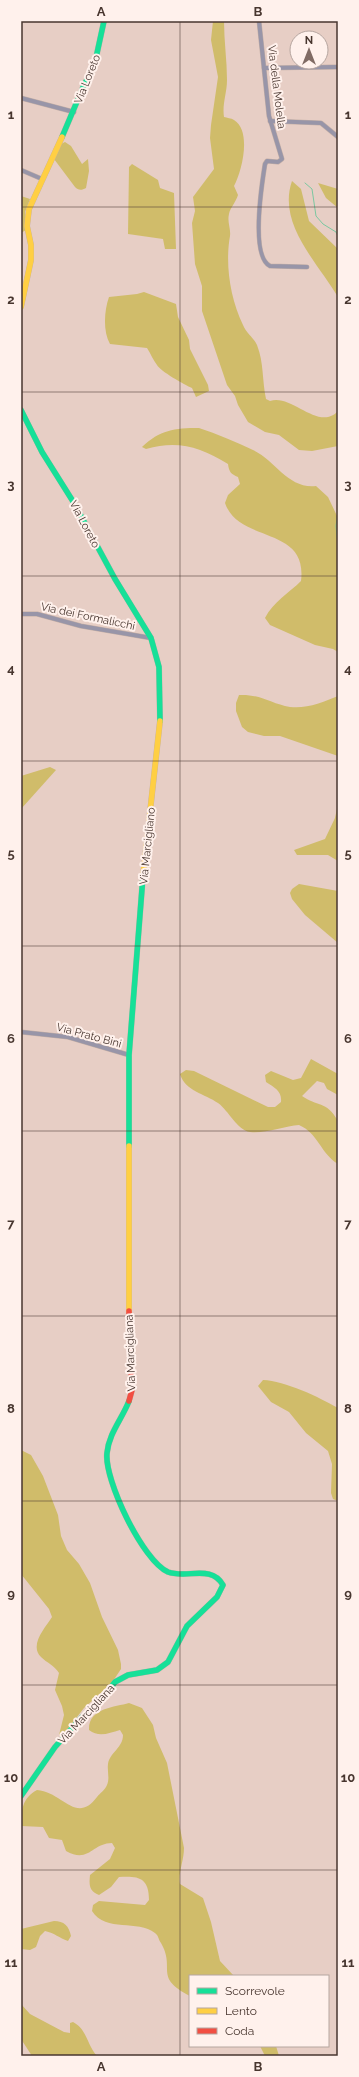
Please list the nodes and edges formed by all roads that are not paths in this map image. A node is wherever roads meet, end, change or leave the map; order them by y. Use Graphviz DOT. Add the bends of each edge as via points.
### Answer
graph roads {
  1 [pos="104,21"];
  2 [pos="259,21"];
  3 [pos="338,67"];
  4 [pos="264,68"];
  5 [pos="21,98"];
  6 [pos="74,112"];
  7 [pos="270,121"];
  8 [pos="338,136"];
  9 [pos="21,170"];
  10 [pos="42,179"];
  11 [pos="307,267"];
  12 [pos="21,306"];
  13 [pos="21,410"];
  14 [pos="21,614"];
  15 [pos="151,638"];
  16 [pos="21,1032"];
  17 [pos="129,1055"];
  18 [pos="21,1796"];
  1 -- 6 [label="street, Via Loreto" via="95,64"];
  2 -- 4 [label="street, Via della Molella"];
  3 -- 4 [label="street"];
  4 -- 7 [label="street, Via della Molella"];
  5 -- 6 [label="street, Via Loreto"];
  6 -- 10 [label="street, Via Loreto"];
  7 -- 8 [label="street" via="321,123"];
  7 -- 11 [label="street, Via della Molella" via="282,159 279,162 265,163 258,212 263,256 270,266"];
  9 -- 10 [label="street"];
  10 -- 12 [label="street, Via Loreto" via="28,214 31,260"];
  13 -- 15 [label="street, Via Loreto" via="117,584"];
  14 -- 15 [label="street, Via dei Formalicchi" via="37,614 81,626"];
  15 -- 17 [label="street, Via Marcigliano" via="160,667 160,730 146,832"];
  16 -- 17 [label="street, Via Prato Bini" via="68,1037"];
  17 -- 18 [label="street, Via Marcigliana" via="128,1290 133,1382 130,1401 108,1442 110,1474 123,1514 160,1568 177,1575 212,1573 219,1578 223,1587 217,1597 188,1626 168,1662 157,1670 128,1675 115,1682 58,1743"];
}
